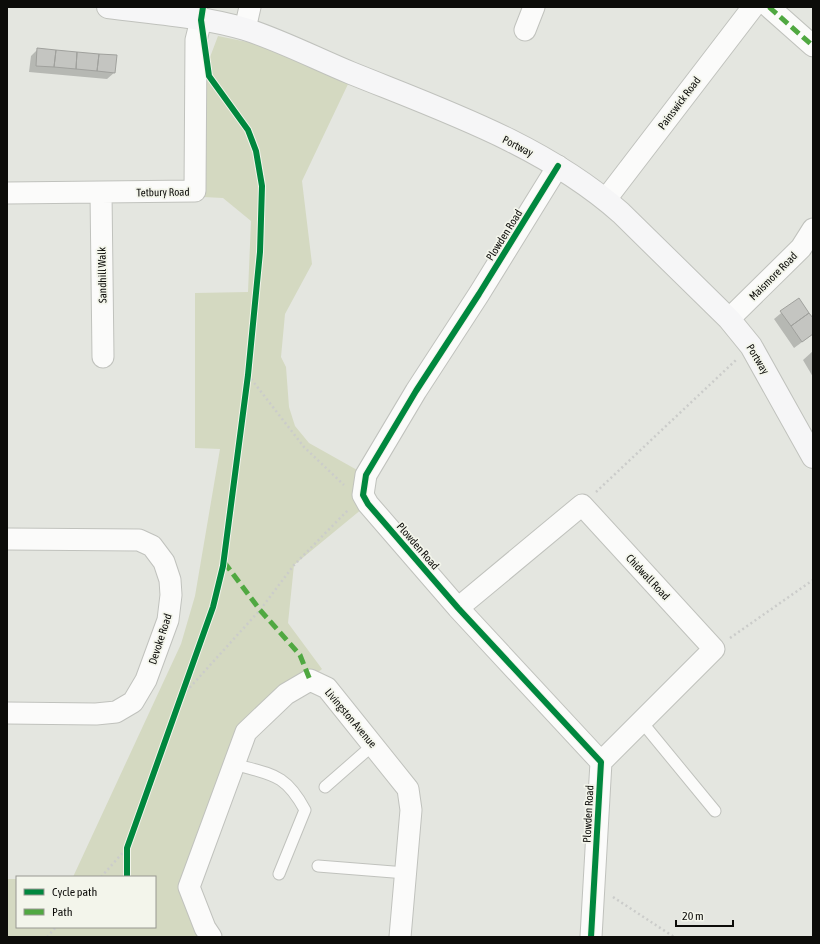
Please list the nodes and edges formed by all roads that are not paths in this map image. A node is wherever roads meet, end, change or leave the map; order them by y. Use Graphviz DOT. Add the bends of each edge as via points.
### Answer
graph roads {
  1 [pos="108,7"];
  2 [pos="250,7"];
  3 [pos="534,7"];
  4 [pos="753,7"];
  5 [pos="768,7"];
  6 [pos="201,20"];
  7 [pos="245,29"];
  8 [pos="525,30"];
  9 [pos="813,46"];
  10 [pos="558,166"];
  11 [pos="7,193"];
  12 [pos="101,193"];
  13 [pos="606,200"];
  14 [pos="813,229"];
  15 [pos="729,319"];
  16 [pos="103,357"];
  17 [pos="813,457"];
  18 [pos="7,539"];
  19 [pos="458,608"];
  20 [pos="7,713"];
  21 [pos="641,721"];
  22 [pos="373,745"];
  23 [pos="601,762"];
  24 [pos="234,764"];
  25 [pos="325,787"];
  26 [pos="715,811"];
  27 [pos="318,866"];
  28 [pos="406,873"];
  29 [pos="279,874"];
  30 [pos="211,937"];
  31 [pos="400,937"];
  32 [pos="591,937"];
  1 -- 6 [label="street, Portway"];
  2 -- 7 [label="street"];
  3 -- 8 [label="street"];
  4 -- 13 [label="street, Painswick Road"];
  5 -- 9 [label="street"];
  6 -- 7 [label="street, Portway"];
  6 -- 12 [label="street, Tetbury Road" via="196,40 195,191"];
  7 -- 10 [label="street, Portway" via="440,108"];
  10 -- 13 [label="street, Portway"];
  10 -- 19 [label="street, Plowden Road" via="366,475 363,495 368,504"];
  11 -- 12 [label="street, Tetbury Road"];
  12 -- 16 [label="street, Sandhill Walk"];
  13 -- 15 [label="street, Portway"];
  14 -- 15 [label="street, Maismore Road" via="800,248"];
  15 -- 17 [label="street, Portway" via="751,346"];
  18 -- 20 [label="street, Devoke Road" via="139,540 152,546 164,562 170,580 171,595 168,620 146,680 133,702 116,712 96,714"];
  19 -- 21 [label="street, Chidwall Road" via="582,505 714,649"];
  19 -- 23 [label="street, Plowden Road"];
  21 -- 23 [label="street"];
  21 -- 26 [label="lane"];
  22 -- 24 [label="street, Livingston Avenue" via="327,688 310,680 286,694 246,732"];
  22 -- 25 [label="lane"];
  22 -- 28 [label="street, Livingston Avenue" via="408,789 411,810"];
  23 -- 32 [label="street, Plowden Road"];
  24 -- 29 [label="lane" via="278,777 295,792 305,810"];
  24 -- 30 [label="street, Livingston Avenue" via="189,887"];
  27 -- 28 [label="lane"];
  28 -- 31 [label="street, Livingston Avenue"];
}
